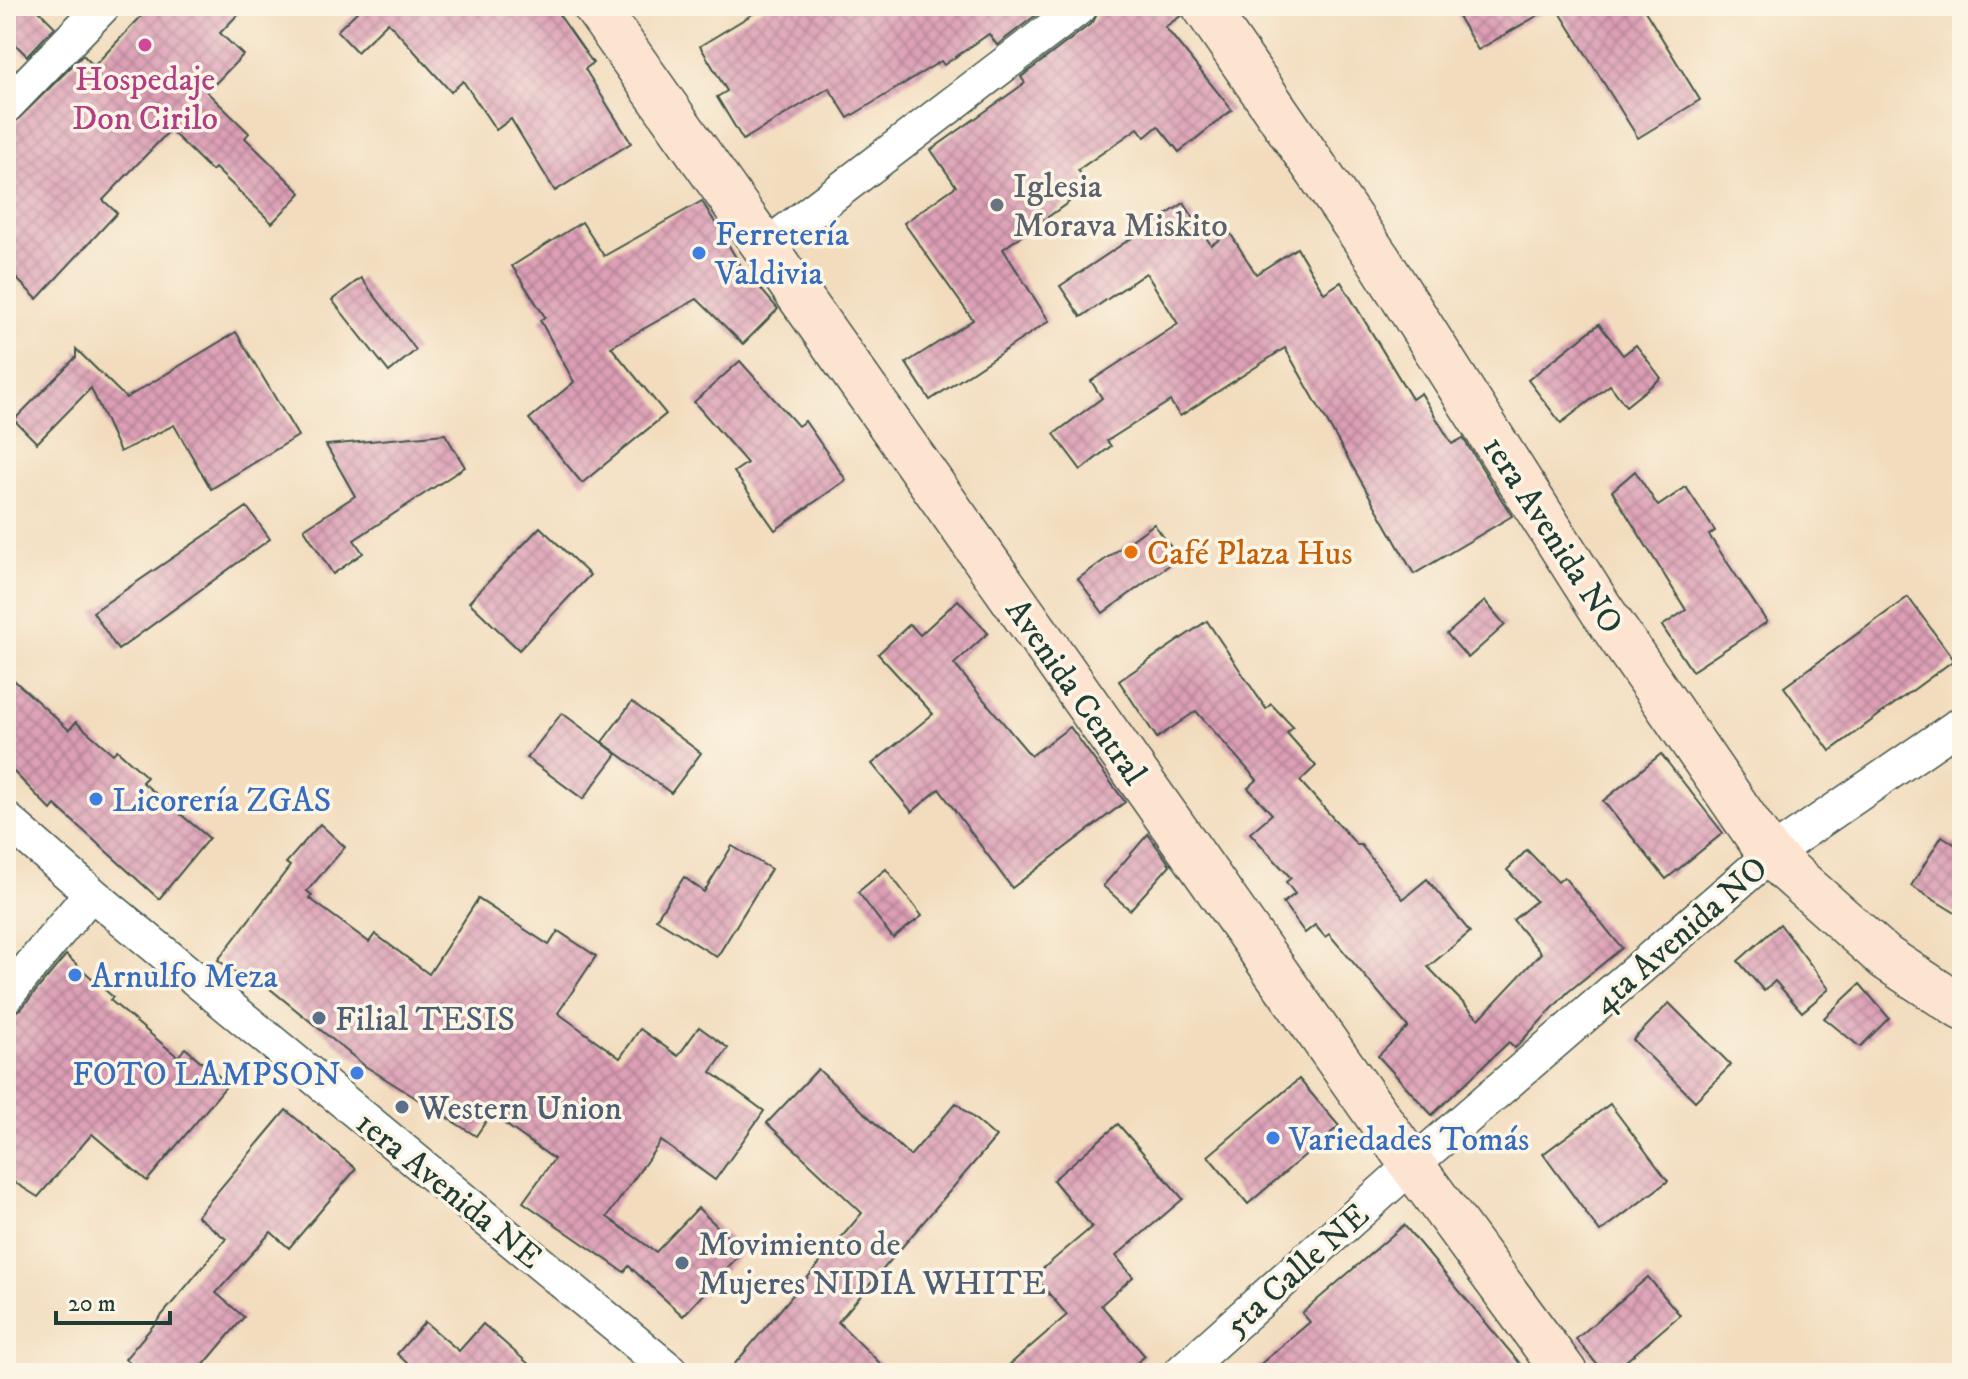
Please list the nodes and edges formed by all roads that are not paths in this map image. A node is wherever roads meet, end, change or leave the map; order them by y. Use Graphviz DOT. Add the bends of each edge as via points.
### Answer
graph roads {
  1 [pos="103,6"];
  2 [pos="595,6"];
  3 [pos="1081,6"];
  4 [pos="1204,6"];
  5 [pos="6,106"];
  6 [pos="764,248"];
  7 [pos="1962,723"];
  8 [pos="6,819"];
  9 [pos="1770,855"];
  10 [pos="91,893"];
  11 [pos="6,996"];
  12 [pos="1962,1008"];
  13 [pos="1412,1165"];
  14 [pos="673,1373"];
  15 [pos="1180,1373"];
  16 [pos="1565,1373"];
  1 -- 5 [label="street"];
  2 -- 6 [label="street, Avenida Central"];
  3 -- 6 [label="street"];
  4 -- 9 [label="street, 1era Avenida NO" via="1379,260 1601,609"];
  6 -- 13 [label="street, Avenida Central"];
  7 -- 9 [label="street, 4ta Avenida NO"];
  8 -- 10 [label="street, 1era Avenida NE"];
  9 -- 12 [label="street, 1era Avenida NO" via="1886,958"];
  9 -- 13 [label="street, 4ta Avenida NO"];
  10 -- 11 [label="street"];
  10 -- 14 [label="street, 1era Avenida NE"];
  13 -- 15 [label="street, 5ta Calle NE"];
  13 -- 16 [label="street, Avenida Central"];
}
